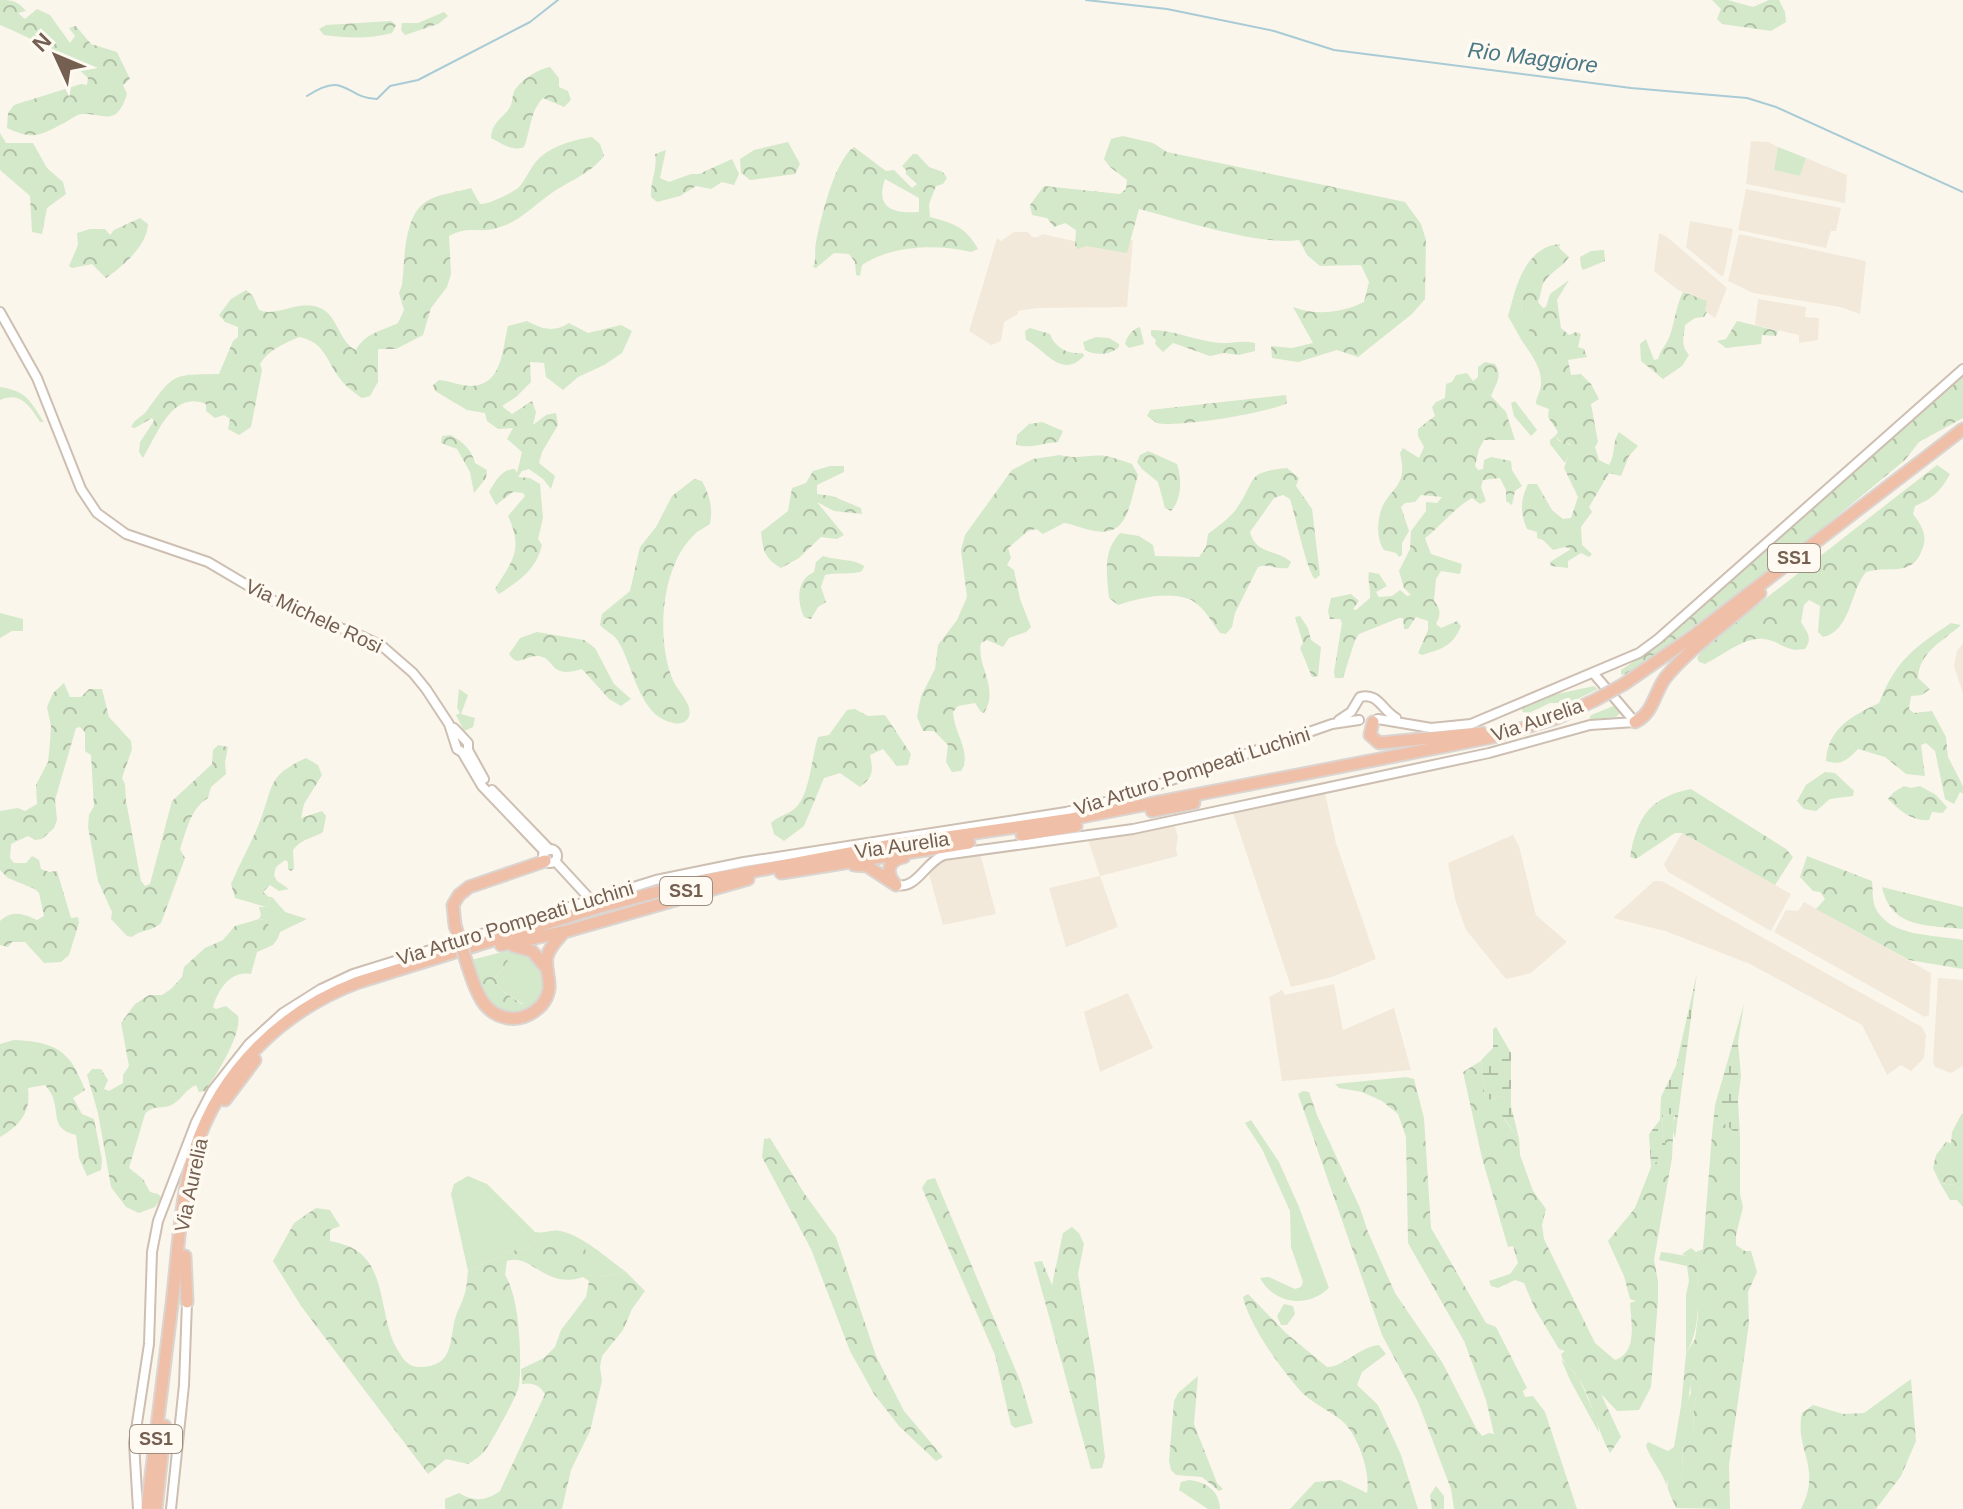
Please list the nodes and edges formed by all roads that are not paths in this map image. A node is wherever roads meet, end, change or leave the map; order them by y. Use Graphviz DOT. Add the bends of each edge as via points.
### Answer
graph roads {
  1 [pos="0,312"];
  2 [pos="1963,369"];
  3 [pos="1963,429"];
  4 [pos="1963,438"];
  5 [pos="1760,593"];
  6 [pos="1594,674"];
  7 [pos="1626,687"];
  8 [pos="1600,702"];
  9 [pos="1381,706"];
  10 [pos="1353,708"];
  11 [pos="1557,718"];
  12 [pos="1359,720"];
  13 [pos="1375,720"];
  14 [pos="1635,722"];
  15 [pos="1332,724"];
  16 [pos="1411,725"];
  17 [pos="940,847"];
  18 [pos="548,856"];
  19 [pos="810,868"];
  20 [pos="748,879"];
  21 [pos="896,885"];
  22 [pos="590,899"];
  23 [pos="564,932"];
  24 [pos="501,945"];
  25 [pos="547,970"];
  26 [pos="189,1142"];
  27 [pos="185,1256"];
  28 [pos="187,1302"];
  29 [pos="164,1369"];
  30 [pos="138,1509"];
  31 [pos="147,1509"];
  32 [pos="156,1509"];
  33 [pos="171,1509"];
  1 -- 18 [label="street, Via Michele Rosi" via="37,378 81,489 101,517 134,538 212,564 279,604 377,643 418,677 461,741 457,749 465,751 482,786"];
  2 -- 6 [label="street" via="1658,639"];
  3 -- 7 [label="highway, Via Aurelia / SS1"];
  4 -- 5 [label="highway, Via Aurelia / SS1"];
  5 -- 7 [label="highway, Via Aurelia / SS1" via="1662,668"];
  5 -- 14 [label="highway" via="1675,666 1648,712"];
  6 -- 14 [label="street"];
  6 -- 16 [label="street" via="1471,724 1444,729"];
  7 -- 8 [label="highway, Via Aurelia / SS1"];
  8 -- 11 [label="highway, Via Aurelia / SS1"];
  8 -- 17 [label="highway, Via Aurelia / SS1" via="1539,731 1457,752 1071,827"];
  9 -- 10 [label="street" via="1373,696 1364,695"];
  9 -- 13 [label="street"];
  9 -- 16 [label="street"];
  10 -- 12 [label="street"];
  10 -- 15 [label="street, Via Arturo Pompeati Luchini"];
  11 -- 13 [label="highway" via="1379,743 1370,735"];
  11 -- 29 [label="highway, Via Aurelia / SS1" via="1493,737 1071,819 892,845 691,883 385,973 331,994 291,1018 250,1054 205,1123 189,1180"];
  12 -- 13 [label="street"];
  12 -- 15 [label="street, Via Arturo Pompeati Luchini"];
  13 -- 16 [label="street"];
  14 -- 21 [label="street" via="1590,725 1489,753 1133,829 944,855 910,884"];
  15 -- 22 [label="street, Via Arturo Pompeati Luchini" via="1081,809 725,865"];
  17 -- 19 [label="highway, Via Aurelia / SS1"];
  17 -- 21 [label="highway" via="894,860 889,871"];
  18 -- 22 [label="street, Via Michele Rosi"];
  18 -- 25 [label="highway, bridge" via="465,890 453,905 468,967 482,1002 496,1014 510,1019 530,1014 543,1003"];
  19 -- 20 [label="highway, Via Aurelia / SS1"];
  19 -- 21 [label="highway" via="864,865"];
  20 -- 23 [label="highway"];
  20 -- 24 [label="highway, Via Aurelia / SS1" via="651,900"];
  22 -- 26 [label="street, Via Arturo Pompeati Luchini" via="353,974 308,996 271,1022 233,1062 206,1102"];
  23 -- 24 [label="highway"];
  23 -- 25 [label="highway" via="549,952"];
  24 -- 25 [label="highway" via="528,949"];
  24 -- 27 [label="highway, Via Aurelia / SS1" via="359,989 311,1013 268,1045 230,1091 210,1130"];
  26 -- 29 [label="highway"];
  26 -- 30 [label="street, Via Arturo Pompeati Luchini" via="153,1243 149,1344 134,1443"];
  27 -- 28 [label="highway"];
  27 -- 32 [label="highway, Via Aurelia / SS1"];
  28 -- 33 [label="street"];
  29 -- 31 [label="highway, Via Aurelia / SS1"];
}
